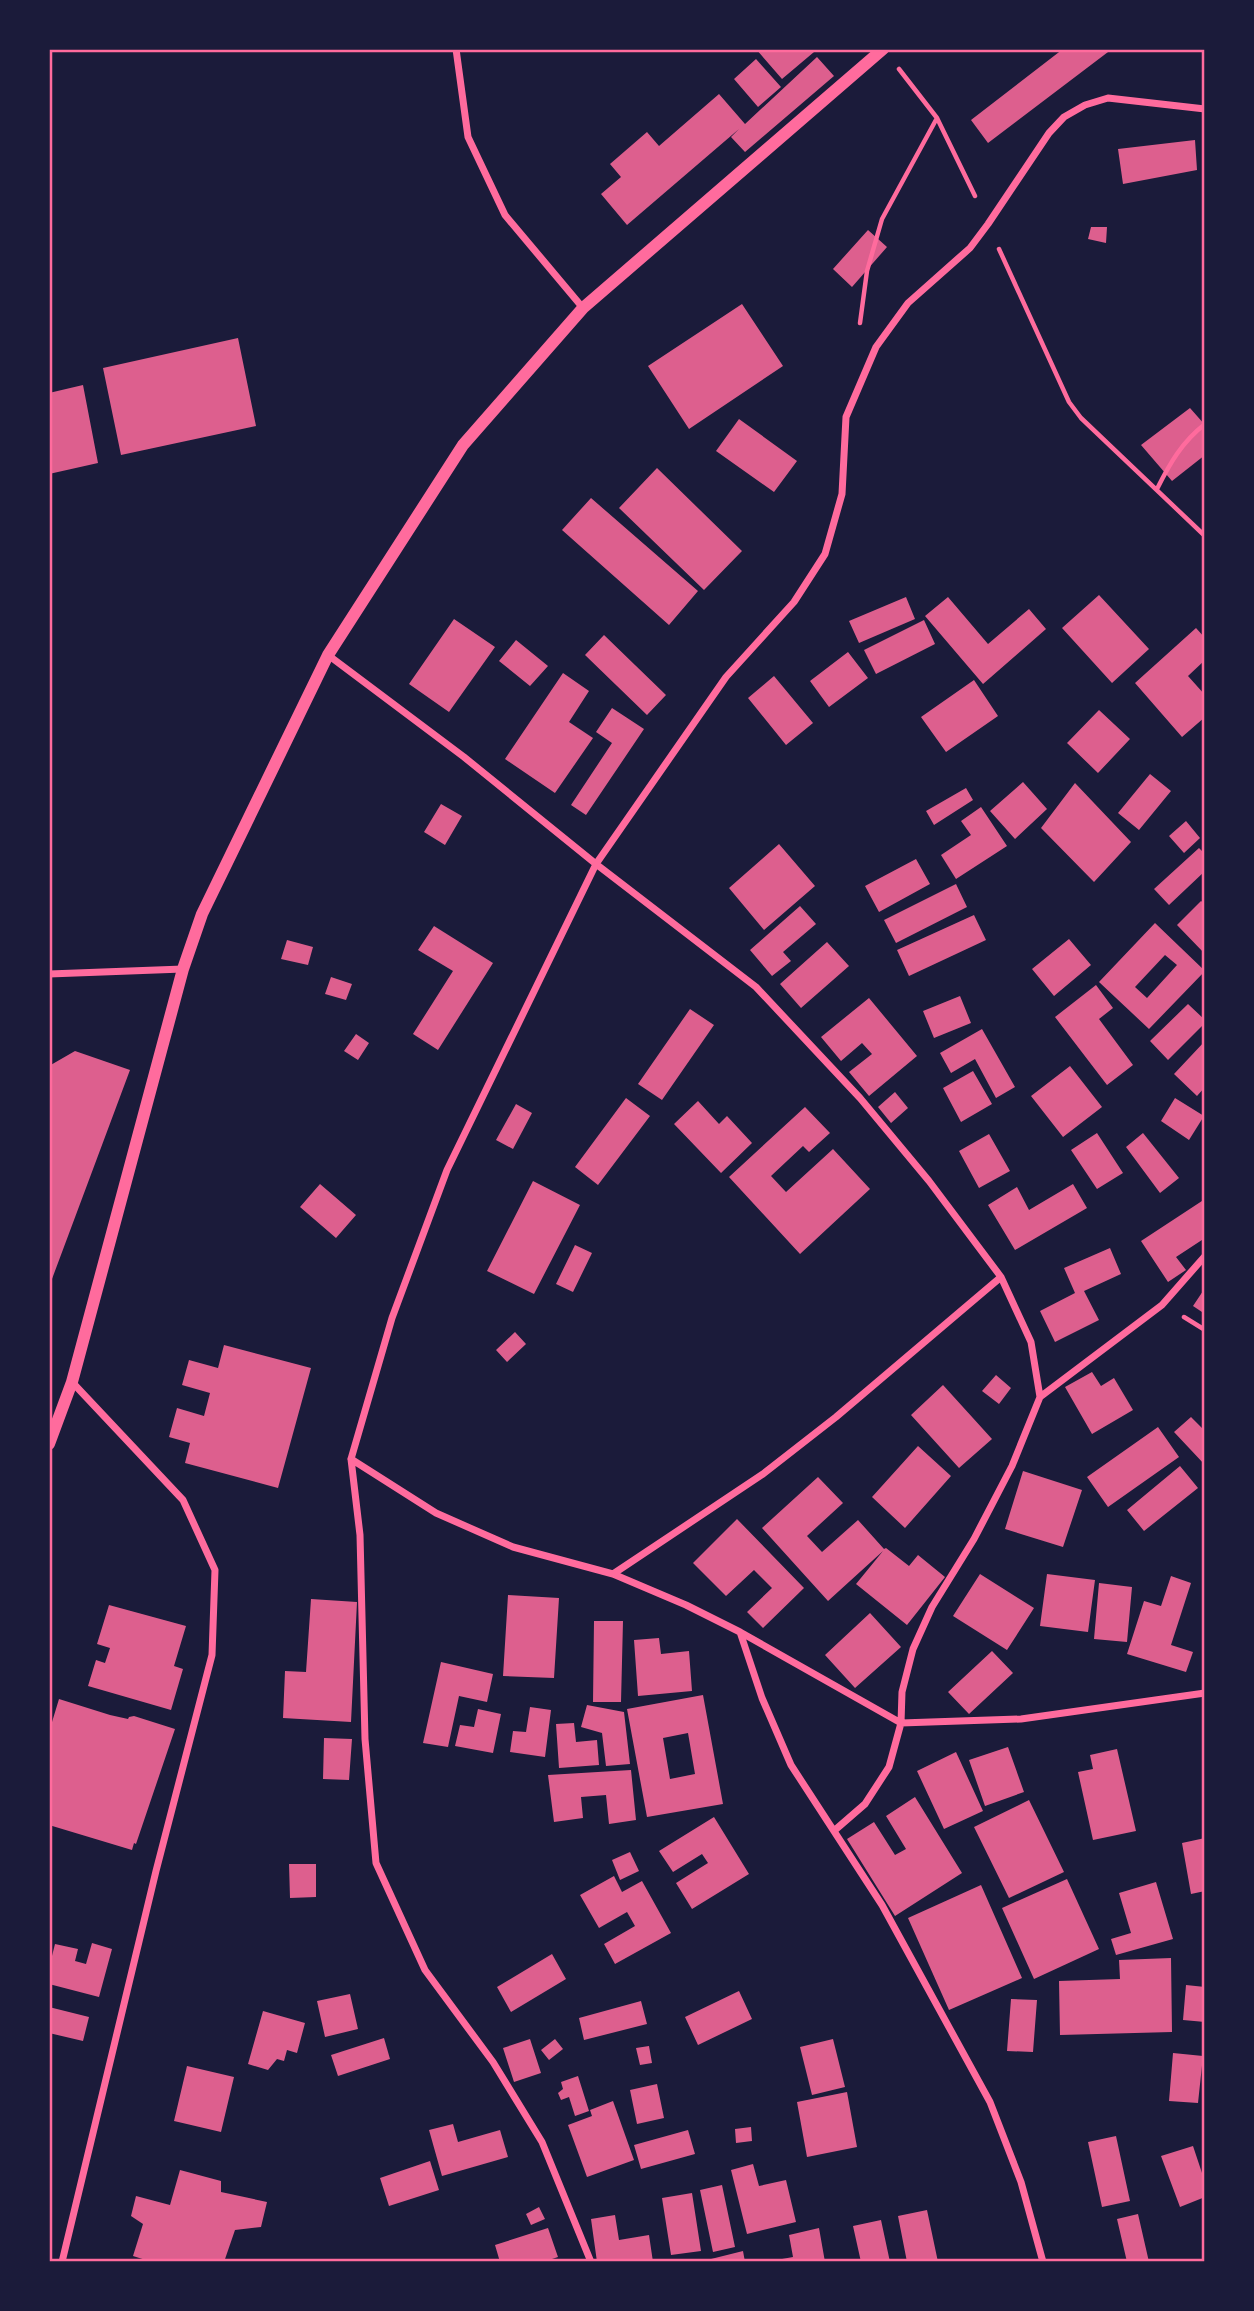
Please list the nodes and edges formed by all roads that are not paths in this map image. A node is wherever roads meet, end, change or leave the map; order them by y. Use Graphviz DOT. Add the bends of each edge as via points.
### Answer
graph roads {
  1 [pos="456,49"];
  2 [pos="887,54"];
  3 [pos="1205,109"];
  4 [pos="583,308"];
  5 [pos="328,655"];
  6 [pos="596,864"];
  7 [pos="183,968"];
  8 [pos="49,974"];
  9 [pos="1205,1256"];
  10 [pos="1001,1277"];
  11 [pos="72,1382"];
  12 [pos="1041,1397"];
  13 [pos="49,1444"];
  14 [pos="351,1459"];
  15 [pos="613,1574"];
  16 [pos="740,1632"];
  17 [pos="1205,1693"];
  18 [pos="901,1723"];
  19 [pos="835,1830"];
  20 [pos="62,2262"];
  21 [pos="591,2262"];
  22 [pos="1043,2262"];
  1 -- 4 [label="street" via="468,136 505,215"];
  2 -- 4 [label="street"];
  3 -- 6 [label="street" via="1108,98 1064,117 970,248 908,303 876,347 846,418 842,494 825,554 794,602 726,677"];
  4 -- 5 [label="street" via="463,445"];
  5 -- 6 [label="street"];
  5 -- 7 [label="street" via="202,914"];
  6 -- 10 [label="street" via="756,987 860,1098"];
  6 -- 14 [label="street" via="447,1170 393,1318"];
  7 -- 8 [label="street"];
  7 -- 11 [label="street"];
  9 -- 12 [label="street" via="1163,1304"];
  10 -- 12 [label="street" via="1031,1342"];
  10 -- 15 [label="street" via="763,1475"];
  11 -- 13 [label="street"];
  11 -- 20 [label="street" via="183,1500 215,1570 212,1654"];
  12 -- 18 [label="street" via="1012,1466 913,1649 902,1692"];
  14 -- 15 [label="street" via="436,1513 513,1547"];
  14 -- 21 [label="street" via="360,1535 365,1739 376,1863 425,1969 493,2062 542,2142"];
  15 -- 16 [label="street"];
  16 -- 18 [label="street"];
  16 -- 19 [label="street" via="791,1765"];
  17 -- 18 [label="street" via="1021,1719"];
  18 -- 19 [label="street" via="889,1767 865,1804"];
  19 -- 22 [label="street" via="882,1905 990,2102 1021,2182"];
}
